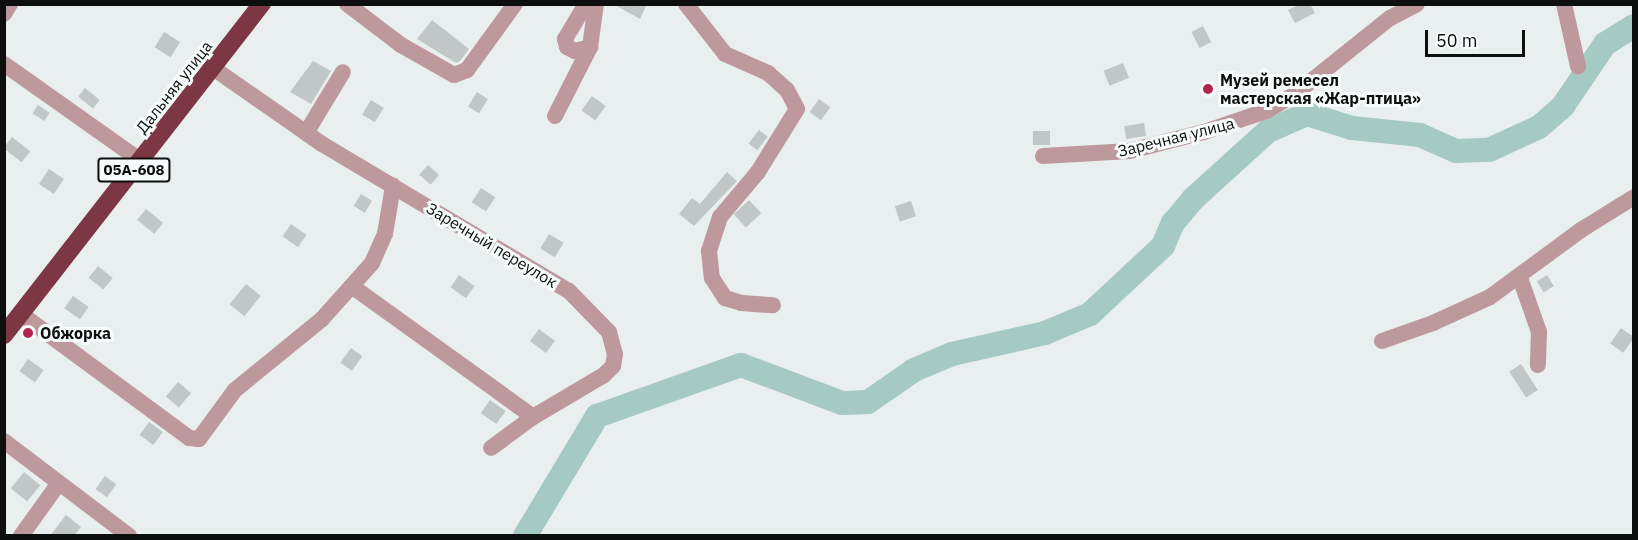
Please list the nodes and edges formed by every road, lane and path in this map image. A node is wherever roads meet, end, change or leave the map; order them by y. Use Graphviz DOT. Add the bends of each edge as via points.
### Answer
graph roads {
  1 [pos="10,4"];
  2 [pos="262,4"];
  3 [pos="347,4"];
  4 [pos="515,4"];
  5 [pos="586,4"];
  6 [pos="596,4"];
  7 [pos="686,4"];
  8 [pos="1417,4"];
  9 [pos="1564,4"];
  10 [pos="4,14"];
  11 [pos="590,47"];
  12 [pos="4,64"];
  13 [pos="1578,66"];
  14 [pos="213,68"];
  15 [pos="343,72"];
  16 [pos="555,116"];
  17 [pos="306,133"];
  18 [pos="1042,156"];
  19 [pos="141,161"];
  20 [pos="393,186"];
  21 [pos="1634,198"];
  22 [pos="1520,278"];
  23 [pos="353,287"];
  24 [pos="773,304"];
  25 [pos="21,314"];
  26 [pos="4,334"];
  27 [pos="1382,341"];
  28 [pos="1538,365"];
  29 [pos="533,417"];
  30 [pos="4,441"];
  31 [pos="491,448"];
  32 [pos="59,483"];
  33 [pos="21,536"];
  34 [pos="129,536"];
  1 -- 10 [label="street"];
  2 -- 14 [label="highway, Дальняя улица / 05А-608"];
  3 -- 4 [label="street" via="401,45 454,75 467,70"];
  5 -- 11 [label="street" via="565,39 567,47 575,51"];
  6 -- 11 [label="street"];
  7 -- 24 [label="street" via="725,54 768,73 787,90 797,109 758,172 720,217 709,251 712,278 725,298"];
  8 -- 18 [label="street, Заречная улица" via="1390,18 1295,94 1266,111 1130,151"];
  9 -- 13 [label="street"];
  11 -- 16 [label="street"];
  12 -- 19 [label="street"];
  14 -- 17 [label="street, Заречный переулок"];
  14 -- 19 [label="highway, Дальняя улица / 05А-608"];
  15 -- 17 [label="street"];
  17 -- 20 [label="street, Заречный переулок"];
  19 -- 25 [label="highway, Дальняя улица / 05А-608"];
  20 -- 23 [label="street" via="385,234 372,263"];
  20 -- 29 [label="street, Заречный переулок" via="569,291 609,332 613,366"];
  21 -- 22 [label="street" via="1581,230"];
  22 -- 27 [label="street" via="1451,316"];
  22 -- 28 [label="street" via="1539,332"];
  23 -- 25 [label="street" via="322,319 243,381 194,441"];
  23 -- 29 [label="street"];
  25 -- 26 [label="highway, Дальняя улица / 05А-608"];
  29 -- 31 [label="street, Заречный переулок"];
  30 -- 32 [label="street"];
  32 -- 33 [label="street"];
  32 -- 34 [label="street"];
}
